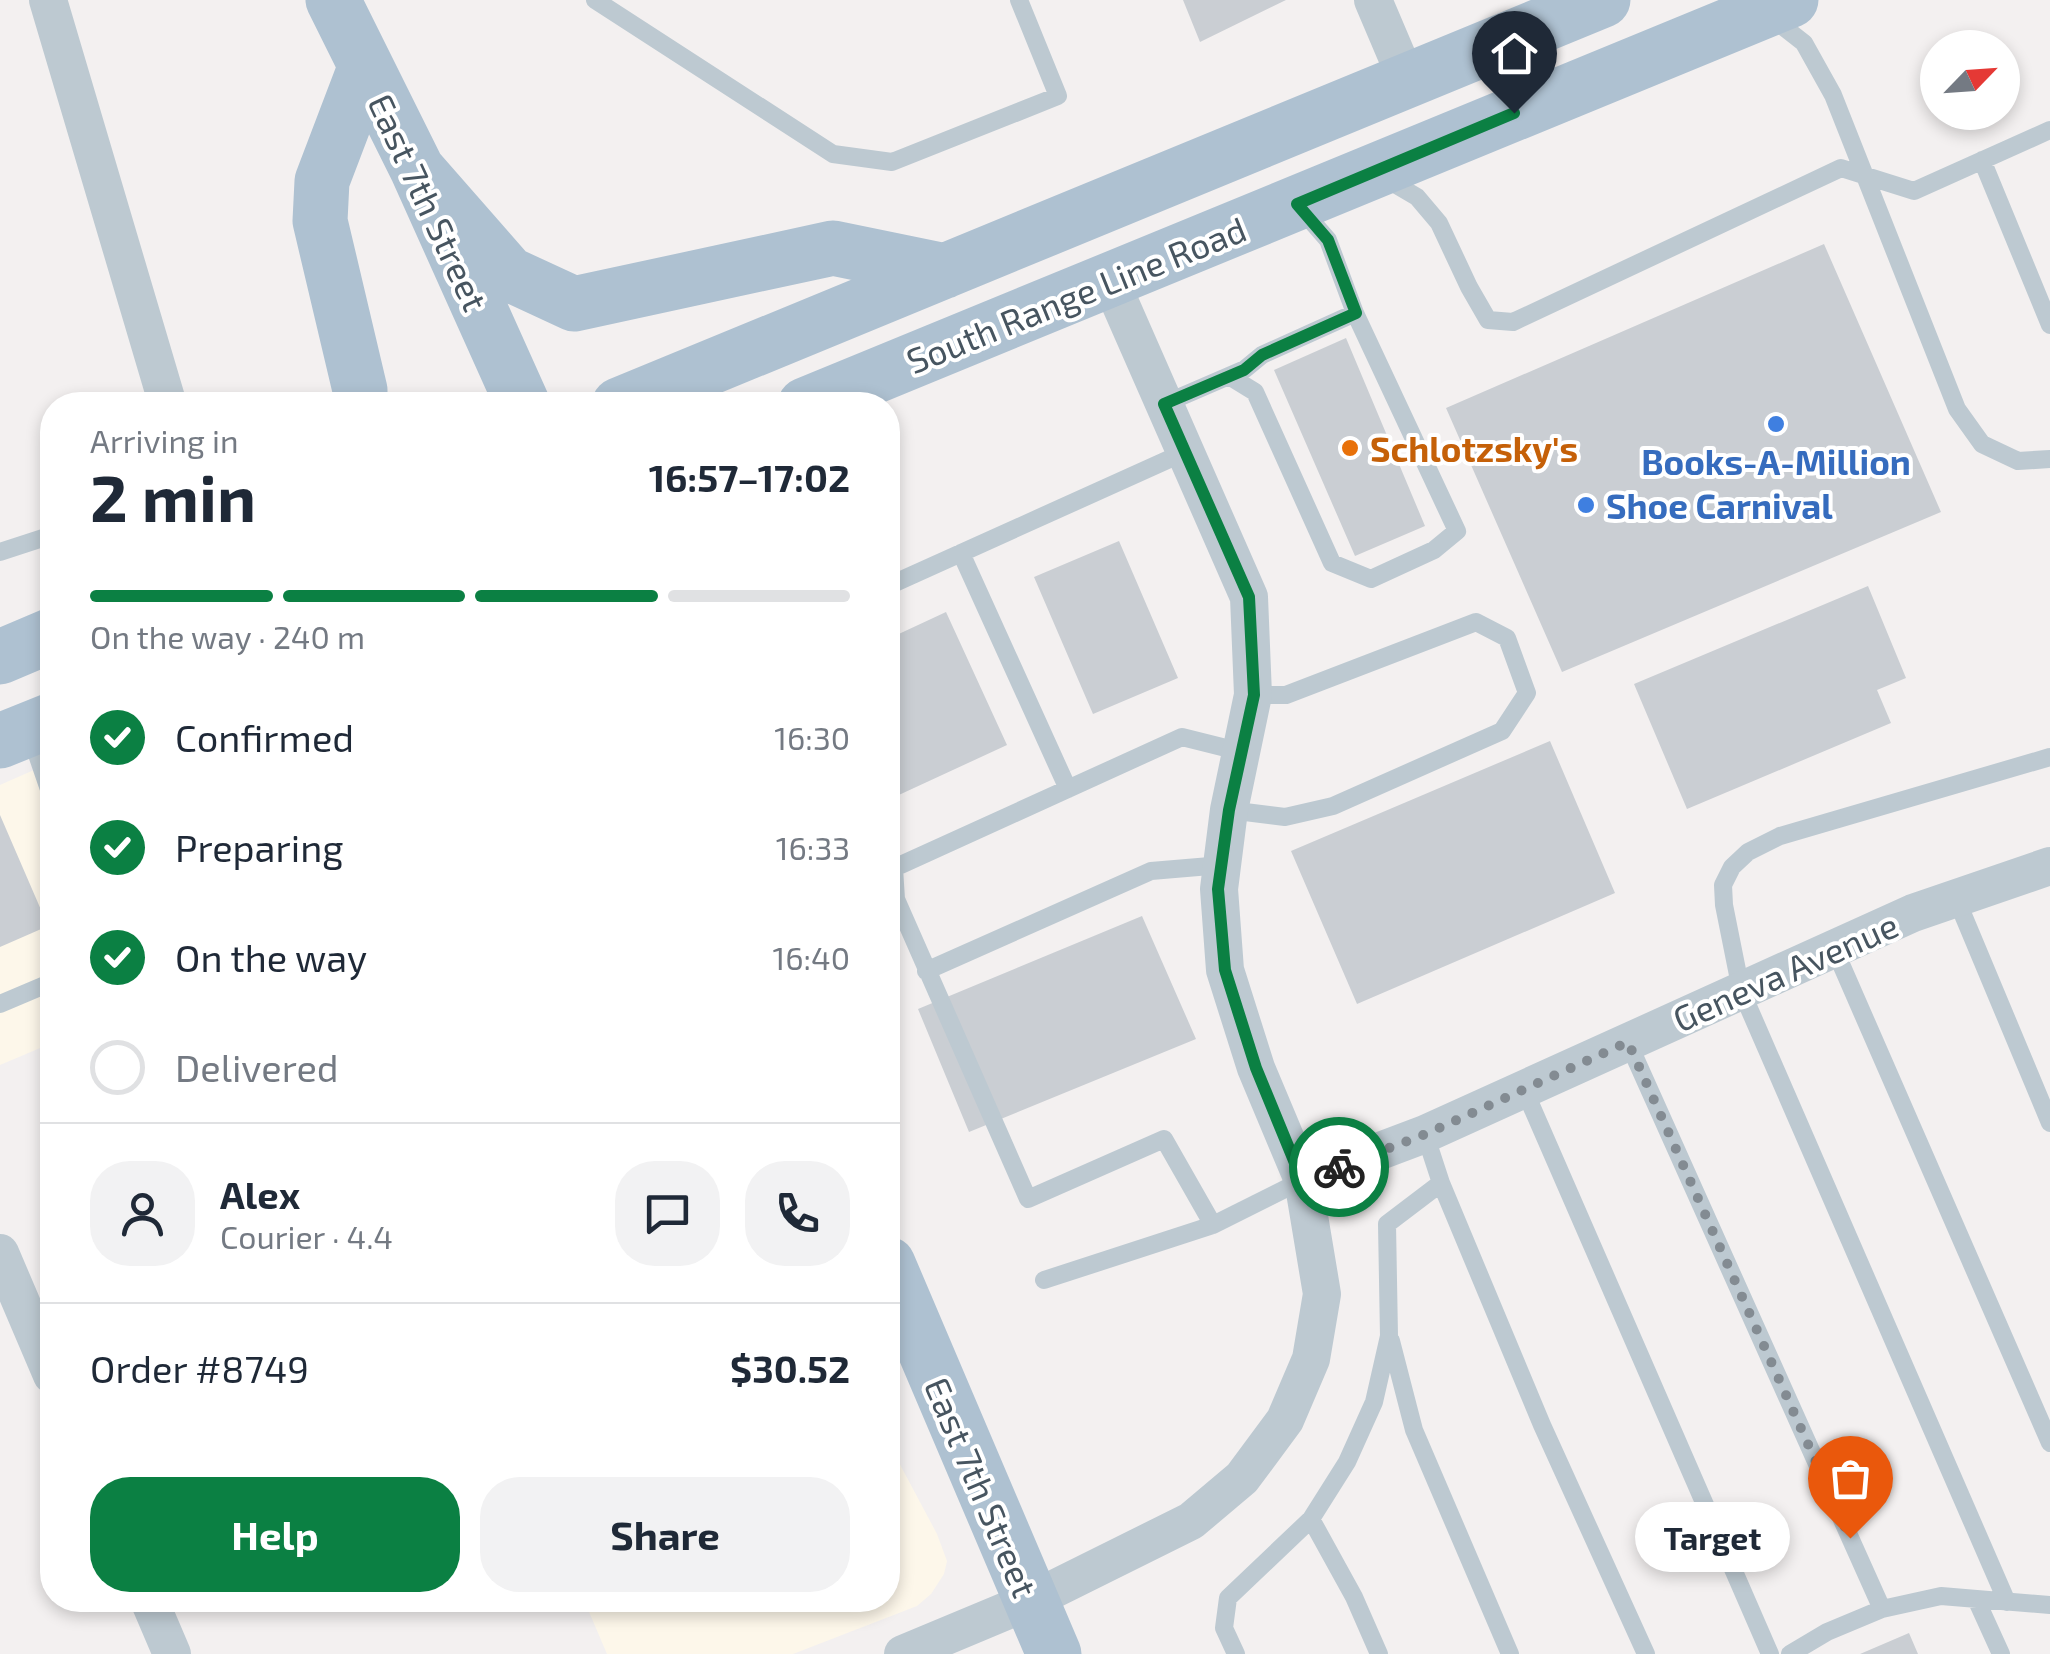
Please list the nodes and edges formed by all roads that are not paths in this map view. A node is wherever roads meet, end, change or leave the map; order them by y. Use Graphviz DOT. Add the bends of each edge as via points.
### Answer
graph roads {
  1 [pos="48,0"];
  2 [pos="334,0"];
  3 [pos="596,0"];
  4 [pos="1018,0"];
  5 [pos="1373,0"];
  6 [pos="1602,0"];
  7 [pos="1777,6"];
  8 [pos="365,68"];
  9 [pos="1407,80"];
  10 [pos="2050,130"];
  11 [pos="1982,160"];
  12 [pos="416,169"];
  13 [pos="1372,171"];
  14 [pos="1866,176"];
  15 [pos="1297,204"];
  16 [pos="945,270"];
  17 [pos="1109,278"];
  18 [pos="1356,313"];
  19 [pos="2050,324"];
  20 [pos="1229,376"];
  21 [pos="164,392"];
  22 [pos="360,392"];
  23 [pos="517,392"];
  24 [pos="650,392"];
  25 [pos="836,392"];
  26 [pos="1164,404"];
  27 [pos="1185,452"];
  28 [pos="2050,459"];
  29 [pos="40,539"];
  30 [pos="0,552"];
  31 [pos="960,553"];
  32 [pos="900,580"];
  33 [pos="40,640"];
  34 [pos="0,656"];
  35 [pos="1254,695"];
  36 [pos="27,730"];
  37 [pos="1242,752"];
  38 [pos="2050,757"];
  39 [pos="40,765"];
  40 [pos="1068,789"];
  41 [pos="1229,810"];
  42 [pos="900,858"];
  43 [pos="1222,865"];
  44 [pos="2050,866"];
  45 [pos="1956,898"];
  46 [pos="900,909"];
  47 [pos="1834,948"];
  48 [pos="926,971"];
  49 [pos="40,987"];
  50 [pos="1741,990"];
  51 [pos="0,1004"];
  52 [pos="1628,1042"];
  53 [pos="1524,1089"];
  54 [pos="2050,1123"];
  55 [pos="1426,1134"];
  56 [pos="1302,1180"];
  57 [pos="1441,1183"];
  58 [pos="1213,1225"];
  59 [pos="0,1253"];
  60 [pos="1044,1280"];
  61 [pos="900,1304"];
  62 [pos="1390,1336"];
  63 [pos="40,1347"];
  64 [pos="2050,1443"];
  65 [pos="1312,1519"];
  66 [pos="1976,1599"];
  67 [pos="1030,1601"];
  68 [pos="2007,1602"];
  69 [pos="2050,1605"];
  70 [pos="1882,1609"];
  71 [pos="154,1612"];
  72 [pos="172,1654"];
  73 [pos="903,1654"];
  74 [pos="1054,1654"];
  75 [pos="1236,1654"];
  76 [pos="1379,1654"];
  77 [pos="1510,1654"];
  78 [pos="1646,1654"];
  79 [pos="1770,1654"];
  80 [pos="1790,1654"];
  81 [pos="2001,1654"];
  1 -- 21 [label="street"];
  2 -- 8 [label="main road, East 7th Street"];
  3 -- 4 [label="lane" via="833,154 892,162 1058,96"];
  5 -- 9 [label="street"];
  6 -- 9 [label="main road, South Range Line Road"];
  7 -- 13 [label="main road, South Range Line Road"];
  7 -- 14 [label="lane" via="1833,95"];
  8 -- 12 [label="main road, East 7th Street"];
  8 -- 22 [label="main road" via="322,181 320,221"];
  9 -- 16 [label="main road, South Range Line Road"];
  10 -- 11 [label="lane"];
  11 -- 14 [label="lane" via="1914,190"];
  11 -- 19 [label="lane"];
  12 -- 16 [label="main road" via="509,274 574,304 833,248"];
  12 -- 23 [label="main road, East 7th Street"];
  13 -- 14 [label="lane" via="1417,197 1439,223 1488,320 1512,322 1841,168"];
  13 -- 15 [label="main road, South Range Line Road"];
  14 -- 28 [label="lane" via="1957,409 1982,444 2018,462"];
  15 -- 17 [label="main road, South Range Line Road"];
  15 -- 18 [label="lane" via="1328,240"];
  16 -- 24 [label="main road, South Range Line Road"];
  17 -- 25 [label="main road, South Range Line Road"];
  17 -- 26 [label="street"];
  18 -- 20 [label="lane"];
  18 -- 20 [label="lane" via="1457,530 1434,550 1371,579 1332,562 1255,392"];
  20 -- 26 [label="lane"];
  26 -- 27 [label="street"];
  27 -- 31 [label="lane"];
  27 -- 35 [label="street" via="1249,597"];
  29 -- 30 [label="lane"];
  31 -- 32 [label="lane"];
  31 -- 40 [label="lane"];
  33 -- 34 [label="main road"];
  35 -- 37 [label="street"];
  35 -- 41 [label="lane" via="1286,695 1476,622 1507,638 1526,692 1502,731 1333,806 1285,818"];
  36 -- 39 [label="lane"];
  37 -- 40 [label="lane" via="1182,737"];
  37 -- 41 [label="street"];
  38 -- 50 [label="lane" via="1780,836 1748,852 1724,885"];
  40 -- 42 [label="lane"];
  41 -- 43 [label="street"];
  43 -- 48 [label="lane" via="1151,871"];
  43 -- 56 [label="street" via="1225,970"];
  44 -- 45 [label="street, Geneva Avenue"];
  45 -- 47 [label="street, Geneva Avenue"];
  45 -- 54 [label="lane"];
  46 -- 48 [label="lane"];
  47 -- 50 [label="street, Geneva Avenue"];
  47 -- 64 [label="lane"];
  48 -- 58 [label="lane" via="1028,1199 1164,1139"];
  49 -- 51 [label="lane"];
  50 -- 52 [label="street, Geneva Avenue"];
  50 -- 68 [label="lane"];
  52 -- 53 [label="street, Geneva Avenue"];
  52 -- 70 [label="lane"];
  53 -- 55 [label="street, Geneva Avenue"];
  53 -- 79 [label="lane"];
  55 -- 56 [label="street, Geneva Avenue"];
  55 -- 57 [label="lane"];
  56 -- 58 [label="lane, Geneva Avenue"];
  56 -- 67 [label="street" via="1322,1294 1311,1360 1284,1420 1242,1478 1192,1521"];
  57 -- 62 [label="lane" via="1387,1224"];
  57 -- 78 [label="lane"];
  58 -- 60 [label="lane, Geneva Avenue"];
  59 -- 63 [label="street"];
  61 -- 67 [label="main road, East 7th Street" via="912,1345"];
  62 -- 65 [label="lane" via="1374,1402"];
  62 -- 77 [label="lane" via="1414,1430"];
  65 -- 75 [label="lane" via="1228,1598 1224,1628"];
  65 -- 76 [label="lane"];
  66 -- 68 [label="lane"];
  66 -- 70 [label="lane" via="1941,1596"];
  66 -- 81 [label="lane"];
  67 -- 73 [label="street"];
  67 -- 74 [label="main road, East 7th Street"];
  68 -- 69 [label="lane"];
  70 -- 80 [label="lane"];
  71 -- 72 [label="street"];
}
